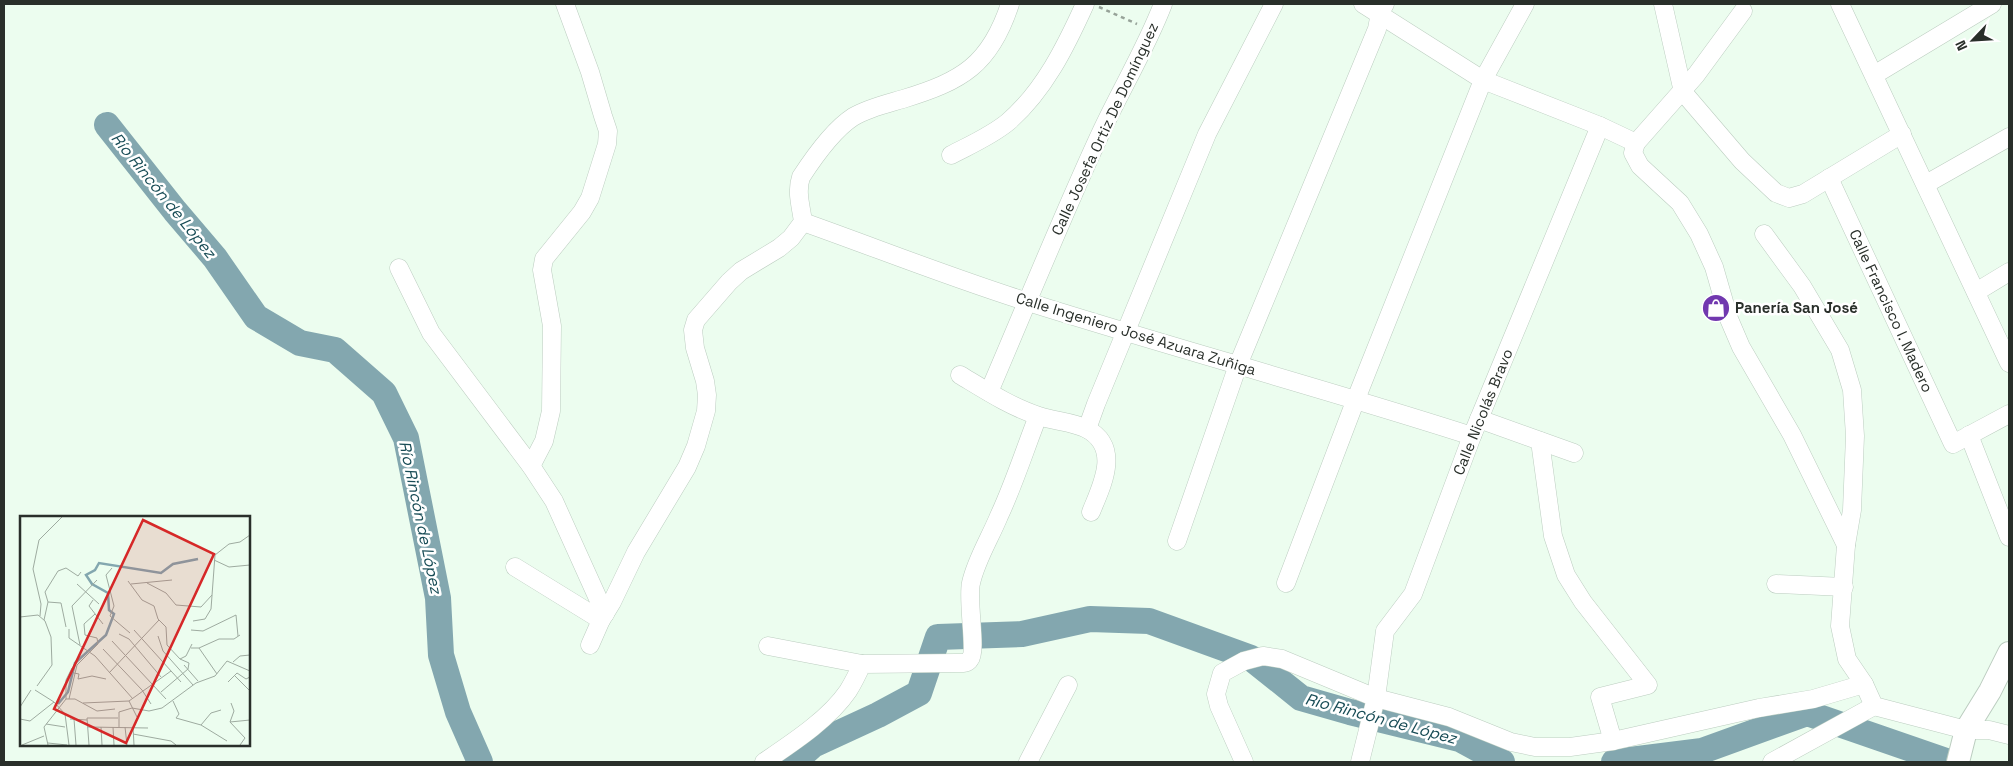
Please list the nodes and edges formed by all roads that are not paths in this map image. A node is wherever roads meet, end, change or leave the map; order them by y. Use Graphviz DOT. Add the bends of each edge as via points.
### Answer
graph roads {
  1 [pos="565,4"];
  2 [pos="1010,4"];
  3 [pos="1085,4"];
  4 [pos="1163,4"];
  5 [pos="1274,4"];
  6 [pos="1363,4"];
  7 [pos="1524,4"];
  8 [pos="1663,4"];
  9 [pos="1992,4"];
  10 [pos="1846,6"];
  11 [pos="1382,8"];
  12 [pos="1743,11"];
  13 [pos="1874,74"];
  14 [pos="1483,80"];
  15 [pos="1682,92"];
  16 [pos="1600,126"];
  17 [pos="1902,134"];
  18 [pos="2009,137"];
  19 [pos="1636,143"];
  20 [pos="951,155"];
  21 [pos="1829,178"];
  22 [pos="1926,184"];
  23 [pos="804,222"];
  24 [pos="1764,234"];
  25 [pos="400,268"];
  26 [pos="2009,272"];
  27 [pos="1976,292"];
  28 [pos="1028,302"];
  29 [pos="1125,332"];
  30 [pos="2009,363"];
  31 [pos="1238,365"];
  32 [pos="960,375"];
  33 [pos="989,392"];
  34 [pos="1356,399"];
  35 [pos="2009,414"];
  36 [pos="1038,416"];
  37 [pos="1479,419"];
  38 [pos="1087,429"];
  39 [pos="1969,435"];
  40 [pos="1472,436"];
  41 [pos="1540,441"];
  42 [pos="1574,453"];
  43 [pos="531,466"];
  44 [pos="1090,512"];
  45 [pos="2009,537"];
  46 [pos="1178,540"];
  47 [pos="1846,544"];
  48 [pos="515,567"];
  49 [pos="1286,583"];
  50 [pos="1776,584"];
  51 [pos="1844,587"];
  52 [pos="603,617"];
  53 [pos="590,645"];
  54 [pos="768,646"];
  55 [pos="2009,653"];
  56 [pos="862,664"];
  57 [pos="1864,684"];
  58 [pos="1068,685"];
  59 [pos="1376,698"];
  60 [pos="1874,706"];
  61 [pos="1966,730"];
  62 [pos="2009,735"];
  63 [pos="1613,741"];
  64 [pos="764,762"];
  65 [pos="1028,762"];
  66 [pos="1244,762"];
  67 [pos="1360,762"];
  68 [pos="1772,762"];
  69 [pos="1958,762"];
  1 -- 43 [label="street" via="608,131 597,179 586,205 544,259 542,270 552,326 551,411 544,441"];
  2 -- 23 [label="street" via="994,42 984,56 962,75 932,90 867,110 837,130 800,177 798,195"];
  3 -- 20 [label="street" via="1058,59 1028,102 1007,123"];
  4 -- 28 [label="street, Calle Josefa Ortiz De Domínguez" via="1102,129"];
  5 -- 29 [label="street" via="1207,134"];
  6 -- 11 [label="street"];
  7 -- 14 [label="street"];
  8 -- 15 [label="street"];
  9 -- 13 [label="street"];
  10 -- 13 [label="street"];
  11 -- 14 [label="street"];
  11 -- 31 [label="street" via="1377,29"];
  12 -- 15 [label="street"];
  13 -- 17 [label="street"];
  14 -- 16 [label="street"];
  14 -- 34 [label="street"];
  15 -- 19 [label="street"];
  15 -- 21 [label="street" via="1742,162 1776,193 1789,198 1803,194"];
  16 -- 19 [label="street"];
  16 -- 37 [label="street, Calle Nicolás Bravo"];
  17 -- 21 [label="street"];
  17 -- 22 [label="street"];
  18 -- 22 [label="street"];
  19 -- 47 [label="street" via="1633,153 1640,166 1680,203 1699,234 1714,267 1738,340 1792,435"];
  21 -- 39 [label="street, Calle Francisco I. Madero" via="1953,444"];
  22 -- 27 [label="street"];
  23 -- 28 [label="street, Calle Ingeniero José Azuara Zuñiga"];
  23 -- 52 [label="street" via="779,248 728,282 696,320 693,330 695,348 707,395 696,446"];
  24 -- 47 [label="street" via="1802,286 1840,350 1852,390 1855,436 1852,510"];
  25 -- 43 [label="street" via="431,332"];
  26 -- 27 [label="street"];
  27 -- 30 [label="street"];
  28 -- 29 [label="street, Calle Ingeniero José Azuara Zuñiga"];
  28 -- 33 [label="street, Calle Josefa Ortiz De Domínguez"];
  29 -- 31 [label="street, Calle Ingeniero José Azuara Zuñiga"];
  29 -- 38 [label="street"];
  31 -- 34 [label="street, Calle Ingeniero José Azuara Zuñiga"];
  31 -- 46 [label="street"];
  32 -- 33 [label="street"];
  33 -- 36 [label="street"];
  34 -- 40 [label="street, Calle Ingeniero José Azuara Zuñiga"];
  34 -- 49 [label="street"];
  35 -- 39 [label="street"];
  36 -- 38 [label="street"];
  36 -- 56 [label="street" via="971,582 971,659 956,663"];
  37 -- 40 [label="street, Calle Nicolás Bravo"];
  37 -- 41 [label="street"];
  38 -- 44 [label="street" via="1104,448 1107,464"];
  39 -- 45 [label="street"];
  40 -- 59 [label="street, Calle Nicolás Bravo" via="1413,594 1385,631"];
  41 -- 42 [label="street"];
  41 -- 63 [label="street" via="1553,536 1566,575 1583,602 1648,685 1600,697"];
  43 -- 52 [label="street" via="554,501"];
  47 -- 51 [label="street"];
  48 -- 52 [label="street"];
  50 -- 51 [label="street"];
  51 -- 57 [label="street" via="1840,626 1847,659"];
  52 -- 53 [label="street"];
  54 -- 56 [label="street"];
  55 -- 61 [label="main road"];
  56 -- 64 [label="street" via="839,702 812,727"];
  57 -- 60 [label="street"];
  57 -- 63 [label="street" via="1813,699"];
  58 -- 65 [label="street"];
  59 -- 63 [label="street" via="1449,717 1511,742 1534,747 1570,747"];
  59 -- 66 [label="street" via="1282,660 1264,656 1232,667 1222,672 1216,694"];
  59 -- 67 [label="street, Calle Nicolás Bravo"];
  60 -- 61 [label="street"];
  60 -- 68 [label="street"];
  61 -- 62 [label="street" via="1989,730"];
  61 -- 69 [label="main road"];
}
